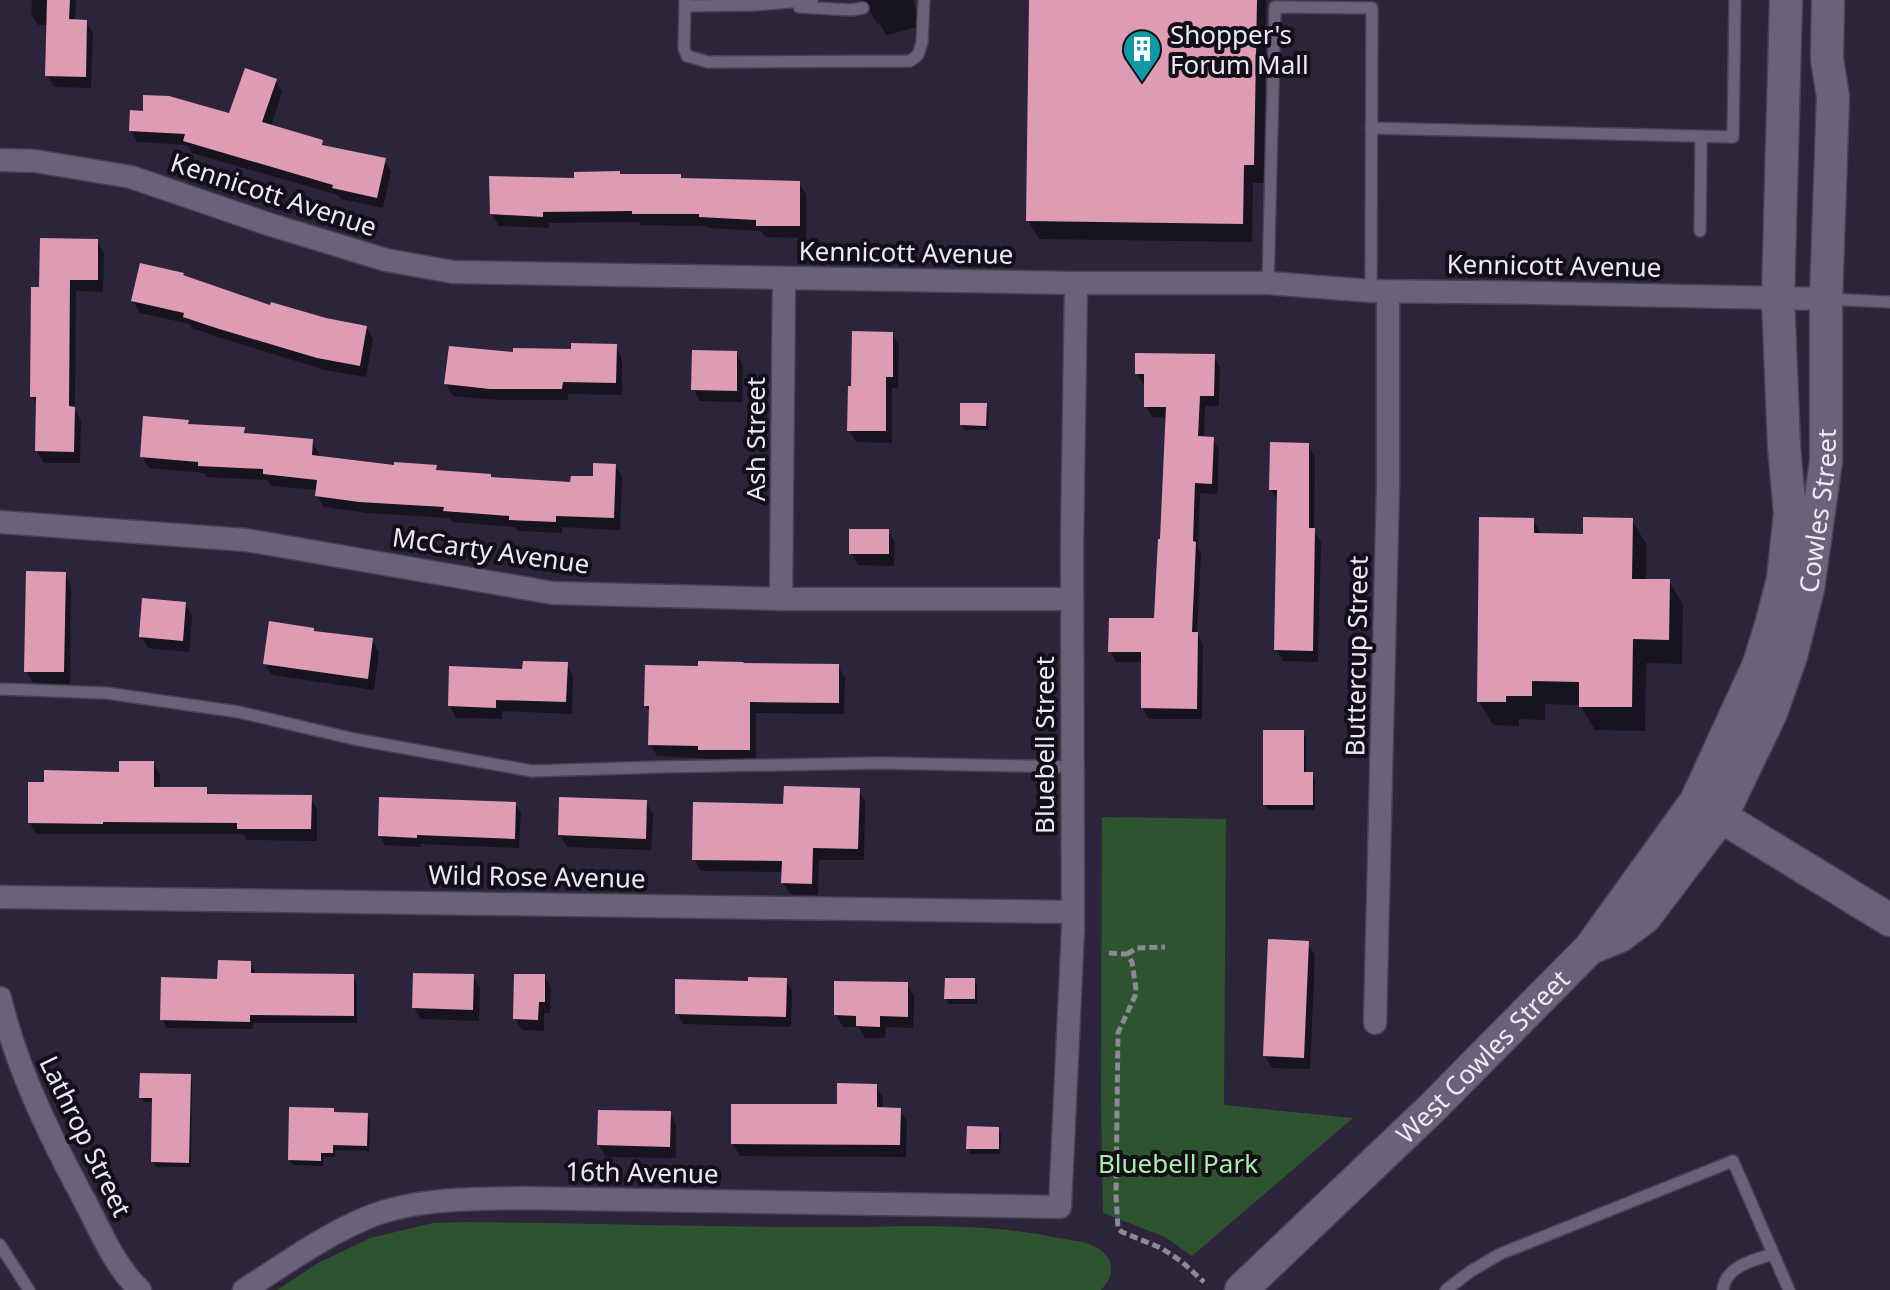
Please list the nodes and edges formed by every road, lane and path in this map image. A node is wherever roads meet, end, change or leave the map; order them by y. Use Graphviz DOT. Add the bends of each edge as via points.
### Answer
graph roads {
  1 [pos="812,0"];
  2 [pos="924,0"];
  3 [pos="1735,0"];
  4 [pos="1786,0"];
  5 [pos="1828,0"];
  6 [pos="685,3"];
  7 [pos="1372,4"];
  8 [pos="755,5"];
  9 [pos="863,8"];
  10 [pos="1371,128"];
  11 [pos="1701,137"];
  12 [pos="0,160"];
  13 [pos="1700,231"];
  14 [pos="784,279"];
  15 [pos="1076,283"];
  16 [pos="1268,283"];
  17 [pos="1379,291"];
  18 [pos="1778,297"];
  19 [pos="1826,299"];
  20 [pos="1890,302"];
  21 [pos="0,522"];
  22 [pos="781,599"];
  23 [pos="1072,599"];
  24 [pos="0,689"];
  25 [pos="1072,767"];
  26 [pos="1708,809"];
  27 [pos="0,897"];
  28 [pos="1073,912"];
  29 [pos="1890,920"];
  30 [pos="1165,947"];
  31 [pos="1109,953"];
  32 [pos="1127,954"];
  33 [pos="0,998"];
  34 [pos="1375,1023"];
  35 [pos="1060,1207"];
  36 [pos="0,1245"];
  37 [pos="1773,1254"];
  38 [pos="1204,1282"];
  39 [pos="29,1290"];
  40 [pos="140,1290"];
  41 [pos="244,1290"];
  42 [pos="1241,1290"];
  43 [pos="1446,1290"];
  44 [pos="1723,1290"];
  45 [pos="1789,1290"];
  1 -- 8 [label="lane"];
  2 -- 6 [label="lane" via="922,42 910,61 708,62 687,56"];
  3 -- 11 [label="lane" via="1733,137"];
  4 -- 18 [label="main road, Cowles Street"];
  5 -- 19 [label="main road, Cowles Street" via="1827,59 1833,97"];
  6 -- 8 [label="lane"];
  7 -- 10 [label="lane"];
  7 -- 16 [label="lane" via="1275,7"];
  8 -- 9 [label="lane"];
  10 -- 11 [label="lane"];
  10 -- 17 [label="lane"];
  11 -- 13 [label="lane"];
  12 -- 14 [label="street, Kennicott Avenue" via="131,177 386,260 453,272"];
  14 -- 15 [label="street, Kennicott Avenue"];
  14 -- 22 [label="street, Ash Street"];
  15 -- 16 [label="street, Kennicott Avenue"];
  15 -- 23 [label="street, Bluebell Street"];
  16 -- 17 [label="street, Kennicott Avenue"];
  17 -- 18 [label="street, Kennicott Avenue"];
  17 -- 34 [label="street, Buttercup Street" via="1388,484"];
  18 -- 19 [label="street, Kennicott Avenue"];
  18 -- 26 [label="main road, Cowles Street" via="1790,513 1783,579"];
  19 -- 20 [label="lane"];
  19 -- 26 [label="main road, Cowles Street" via="1826,461 1808,589 1771,713"];
  21 -- 22 [label="street, McCarty Avenue" via="246,540 553,593"];
  22 -- 23 [label="street, McCarty Avenue"];
  23 -- 25 [label="street, Bluebell Street"];
  24 -- 25 [label="lane" via="106,693 239,712 532,771 880,763"];
  25 -- 28 [label="street, Bluebell Street"];
  26 -- 29 [label="main road"];
  26 -- 42 [label="main road, West Cowles Street" via="1590,948"];
  27 -- 28 [label="street, Wild Rose Avenue"];
  28 -- 35 [label="street, Bluebell Street"];
  30 -- 32 [label="path" via="1137,948"];
  31 -- 32 [label="path"];
  32 -- 38 [label="path" via="1136,989 1118,1033 1116,1222 1122,1232 1161,1248"];
  33 -- 40 [label="street, Lathrop Street" via="51,1139 113,1254"];
  35 -- 41 [label="street, 16th Avenue" via="522,1198 427,1203 373,1215"];
  36 -- 39 [label="lane"];
  37 -- 43 [label="lane" via="1733,1161 1500,1254"];
  37 -- 44 [label="lane" via="1741,1264"];
  37 -- 45 [label="lane"];
}
